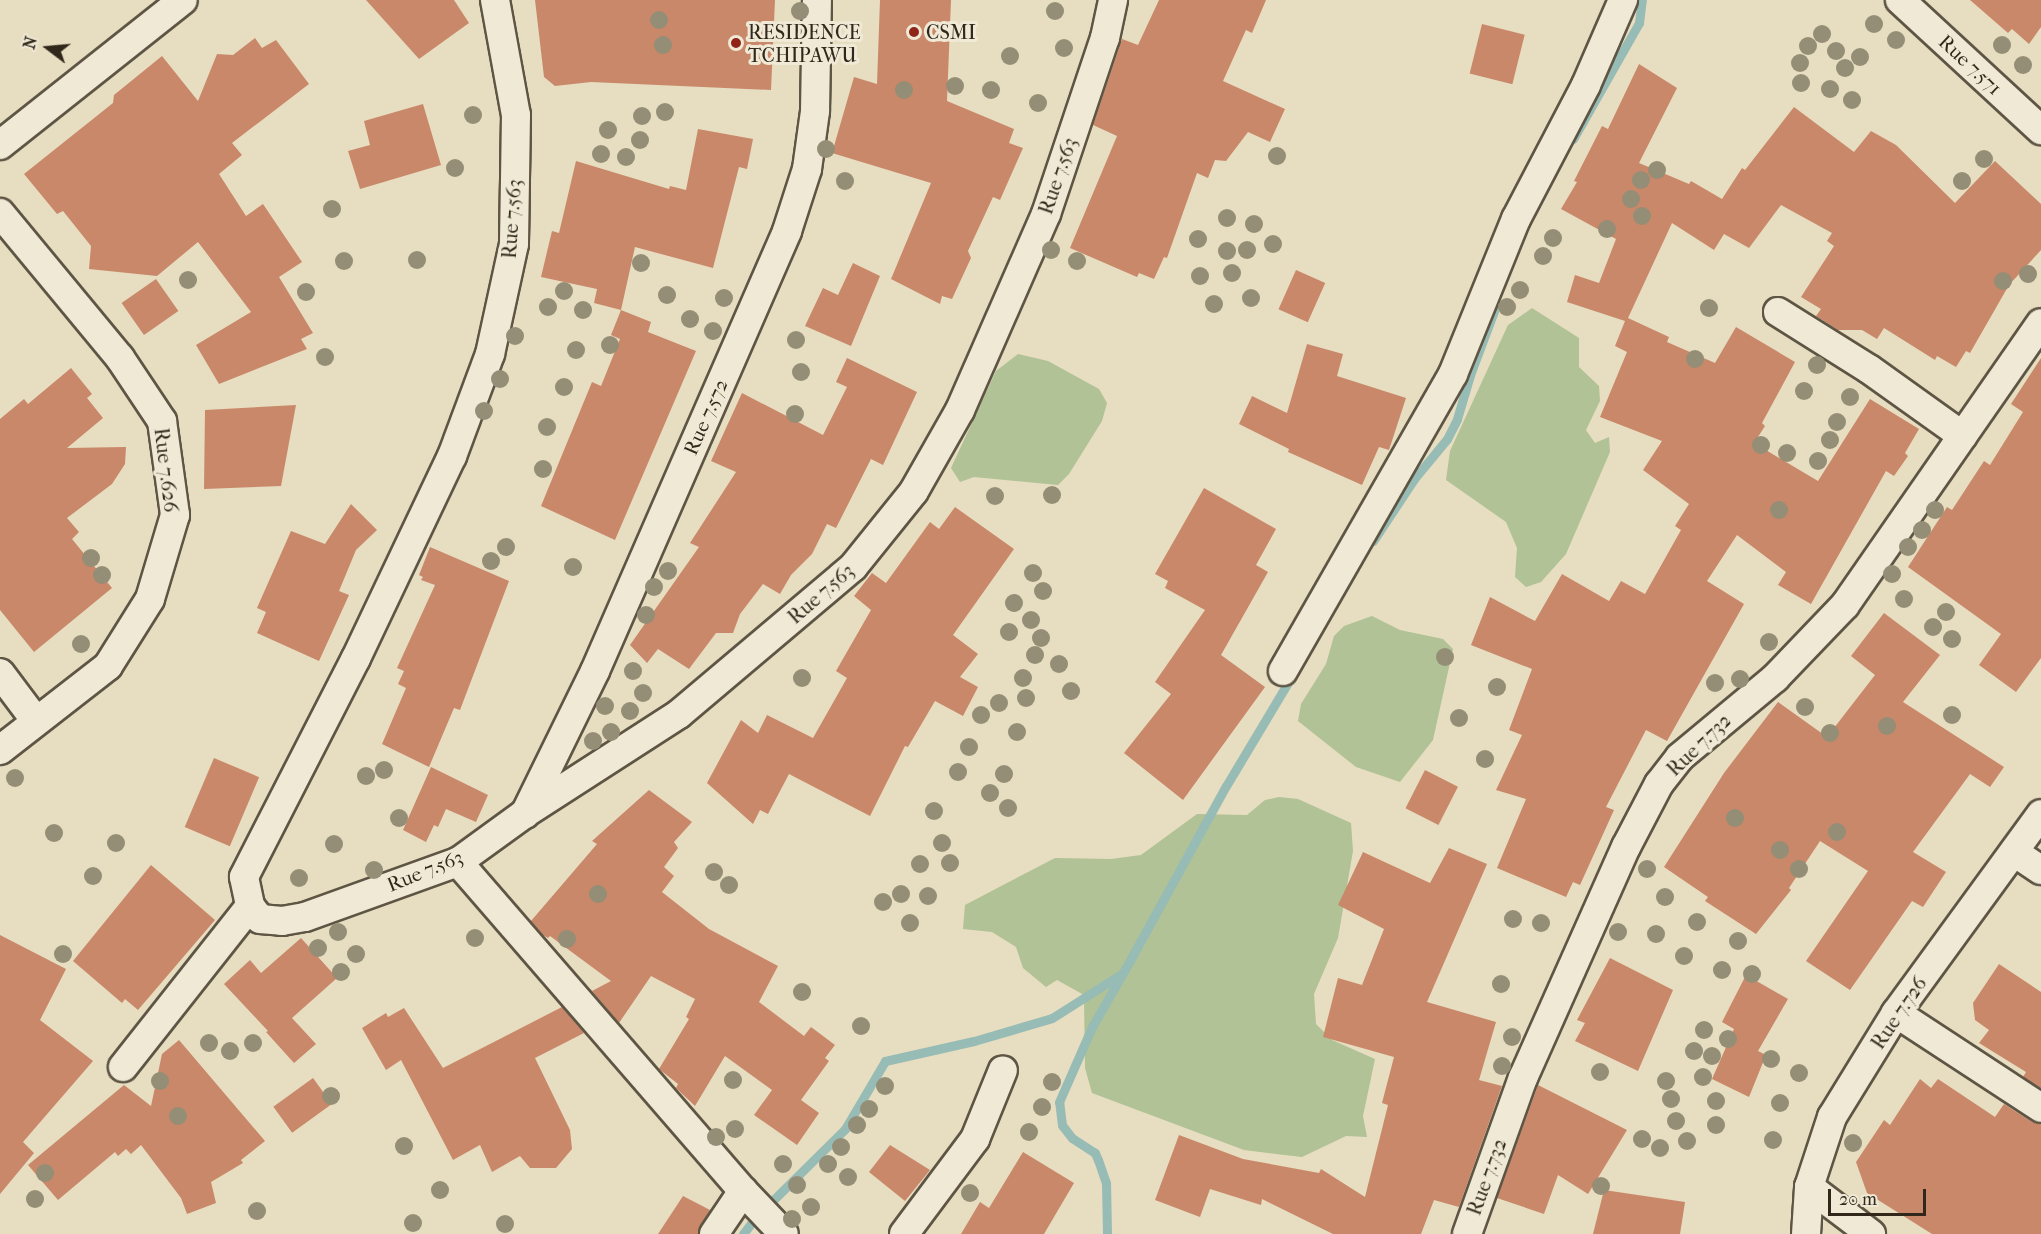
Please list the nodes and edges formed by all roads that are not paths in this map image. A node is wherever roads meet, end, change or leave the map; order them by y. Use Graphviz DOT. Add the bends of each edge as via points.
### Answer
graph roads {
  1 [pos="183,0"];
  2 [pos="495,0"];
  3 [pos="817,0"];
  4 [pos="1113,0"];
  5 [pos="1623,0"];
  6 [pos="1900,0"];
  7 [pos="2041,130"];
  8 [pos="0,146"];
  9 [pos="0,213"];
  10 [pos="1778,312"];
  11 [pos="2041,323"];
  12 [pos="1963,436"];
  13 [pos="1282,671"];
  14 [pos="0,673"];
  15 [pos="36,720"];
  16 [pos="0,750"];
  17 [pos="524,814"];
  18 [pos="2041,814"];
  19 [pos="2014,852"];
  20 [pos="458,862"];
  21 [pos="2041,870"];
  22 [pos="250,906"];
  23 [pos="1896,1013"];
  24 [pos="123,1067"];
  25 [pos="1003,1071"];
  26 [pos="2041,1108"];
  27 [pos="1809,1187"];
  28 [pos="765,1215"];
  29 [pos="714,1234"];
  30 [pos="904,1234"];
  31 [pos="1467,1234"];
  32 [pos="1806,1234"];
  33 [pos="1870,1234"];
  1 -- 8 [label="street"];
  2 -- 22 [label="street, Rue 7.563" via="516,116 514,244 490,354 452,456 356,658 244,877"];
  3 -- 17 [label="street, Rue 7.572" via="813,123 807,169 787,231 595,671"];
  4 -- 17 [label="street, Rue 7.563" via="1105,38 1046,214 960,410 914,491 853,567 679,714"];
  5 -- 13 [label="street" via="1586,85 1516,219 1453,374"];
  6 -- 7 [label="street, Rue 7.571"];
  9 -- 15 [label="street, Rue 7.626" via="120,358 162,422 174,515 150,599 108,666"];
  10 -- 12 [label="street" via="1869,369"];
  11 -- 12 [label="street, Rue 7.732"];
  12 -- 31 [label="street, Rue 7.732" via="1845,604 1775,678 1680,757 1659,784 1626,847 1523,1078"];
  14 -- 15 [label="street"];
  15 -- 16 [label="street, Rue 7.626"];
  17 -- 20 [label="street, Rue 7.563"];
  18 -- 19 [label="street, Rue 7.726"];
  19 -- 21 [label="street"];
  19 -- 23 [label="street, Rue 7.726"];
  20 -- 22 [label="street, Rue 7.563" via="305,917 260,919"];
  20 -- 28 [label="street"];
  22 -- 24 [label="street"];
  23 -- 26 [label="street"];
  23 -- 27 [label="street, Rue 7.726" via="1832,1117"];
  25 -- 30 [label="street" via="975,1139"];
  27 -- 32 [label="street, Rue 7.726"];
  27 -- 33 [label="street"];
  28 -- 29 [label="street"];
}
